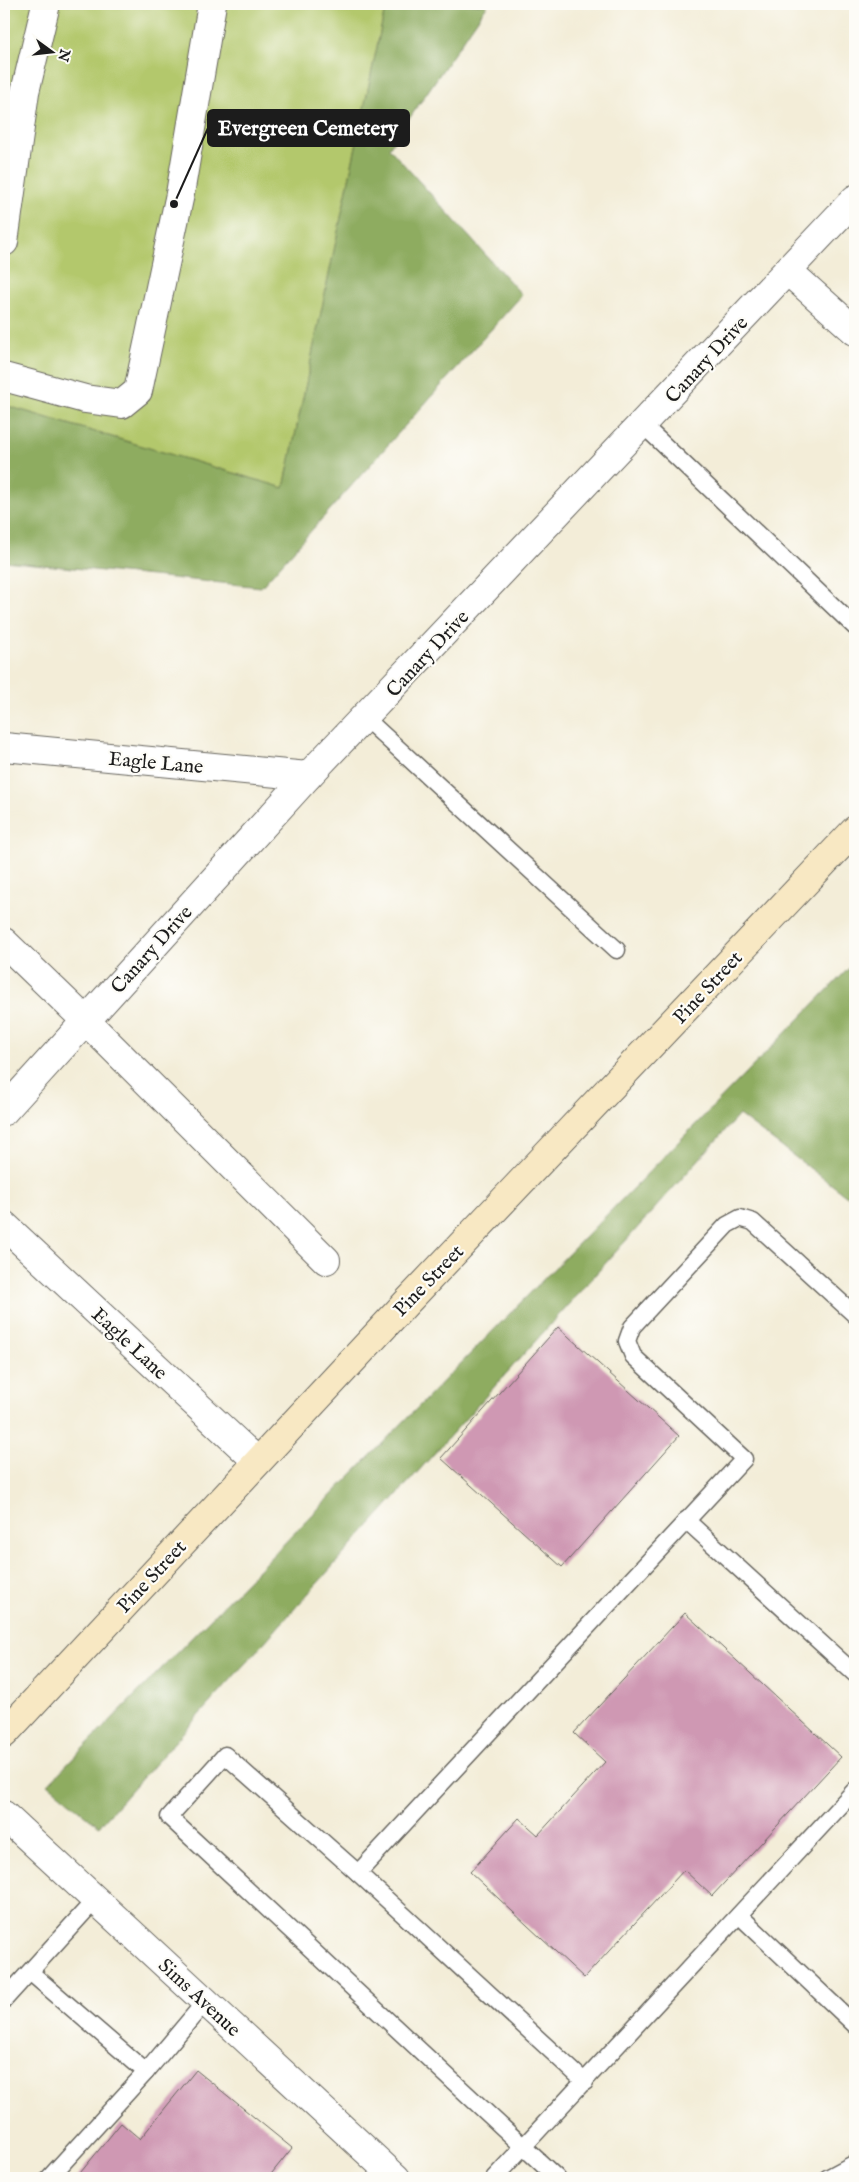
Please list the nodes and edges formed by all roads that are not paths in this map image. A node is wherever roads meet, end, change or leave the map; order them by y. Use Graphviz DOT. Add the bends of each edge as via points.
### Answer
graph roads {
  1 [pos="46,4"];
  2 [pos="212,4"];
  3 [pos="855,199"];
  4 [pos="4,242"];
  5 [pos="788,271"];
  6 [pos="855,330"];
  7 [pos="4,377"];
  8 [pos="643,425"];
  9 [pos="855,627"];
  10 [pos="365,718"];
  11 [pos="4,747"];
  12 [pos="308,776"];
  13 [pos="855,830"];
  14 [pos="4,942"];
  15 [pos="617,950"];
  16 [pos="86,1021"];
  17 [pos="4,1111"];
  18 [pos="4,1225"];
  19 [pos="326,1260"];
  20 [pos="855,1315"];
  21 [pos="257,1461"];
  22 [pos="686,1520"];
  23 [pos="855,1674"];
  24 [pos="4,1734"];
  25 [pos="855,1790"];
  26 [pos="4,1815"];
  27 [pos="358,1873"];
  28 [pos="95,1900"];
  29 [pos="739,1915"];
  30 [pos="30,1972"];
  31 [pos="4,2000"];
  32 [pos="205,2002"];
  33 [pos="855,2025"];
  34 [pos="146,2072"];
  35 [pos="585,2082"];
  36 [pos="522,2147"];
  37 [pos="855,2163"];
  38 [pos="391,2177"];
  39 [pos="49,2178"];
  40 [pos="494,2178"];
  41 [pos="557,2178"];
  42 [pos="827,2178"];
  1 -- 4 [label="street" via="25,92"];
  2 -- 7 [label="street" via="180,194 138,391 122,404 85,399"];
  3 -- 5 [label="street, Canary Drive"];
  5 -- 6 [label="street"];
  5 -- 8 [label="street, Canary Drive"];
  8 -- 9 [label="lane"];
  8 -- 10 [label="street, Canary Drive"];
  10 -- 12 [label="street, Canary Drive"];
  10 -- 15 [label="lane"];
  11 -- 12 [label="street, Eagle Lane"];
  12 -- 16 [label="street, Canary Drive"];
  13 -- 21 [label="street, Pine Street"];
  14 -- 16 [label="street"];
  16 -- 17 [label="street, Canary Drive"];
  16 -- 19 [label="street"];
  18 -- 21 [label="street, Eagle Lane"];
  20 -- 22 [label="lane" via="753,1222 740,1218 727,1225 632,1327 627,1341 633,1356 744,1459"];
  21 -- 24 [label="street, Pine Street"];
  22 -- 23 [label="lane"];
  22 -- 27 [label="lane"];
  25 -- 29 [label="lane"];
  26 -- 28 [label="street, Sims Avenue"];
  27 -- 35 [label="lane"];
  27 -- 36 [label="lane" via="225,1755 169,1817"];
  28 -- 30 [label="lane"];
  28 -- 32 [label="street, Sims Avenue"];
  29 -- 33 [label="lane"];
  29 -- 35 [label="lane"];
  30 -- 31 [label="lane"];
  30 -- 34 [label="lane"];
  32 -- 34 [label="lane"];
  32 -- 38 [label="street, Sims Avenue"];
  34 -- 39 [label="lane"];
  35 -- 36 [label="lane"];
  36 -- 40 [label="lane"];
  36 -- 41 [label="lane"];
  37 -- 42 [label="lane"];
}
